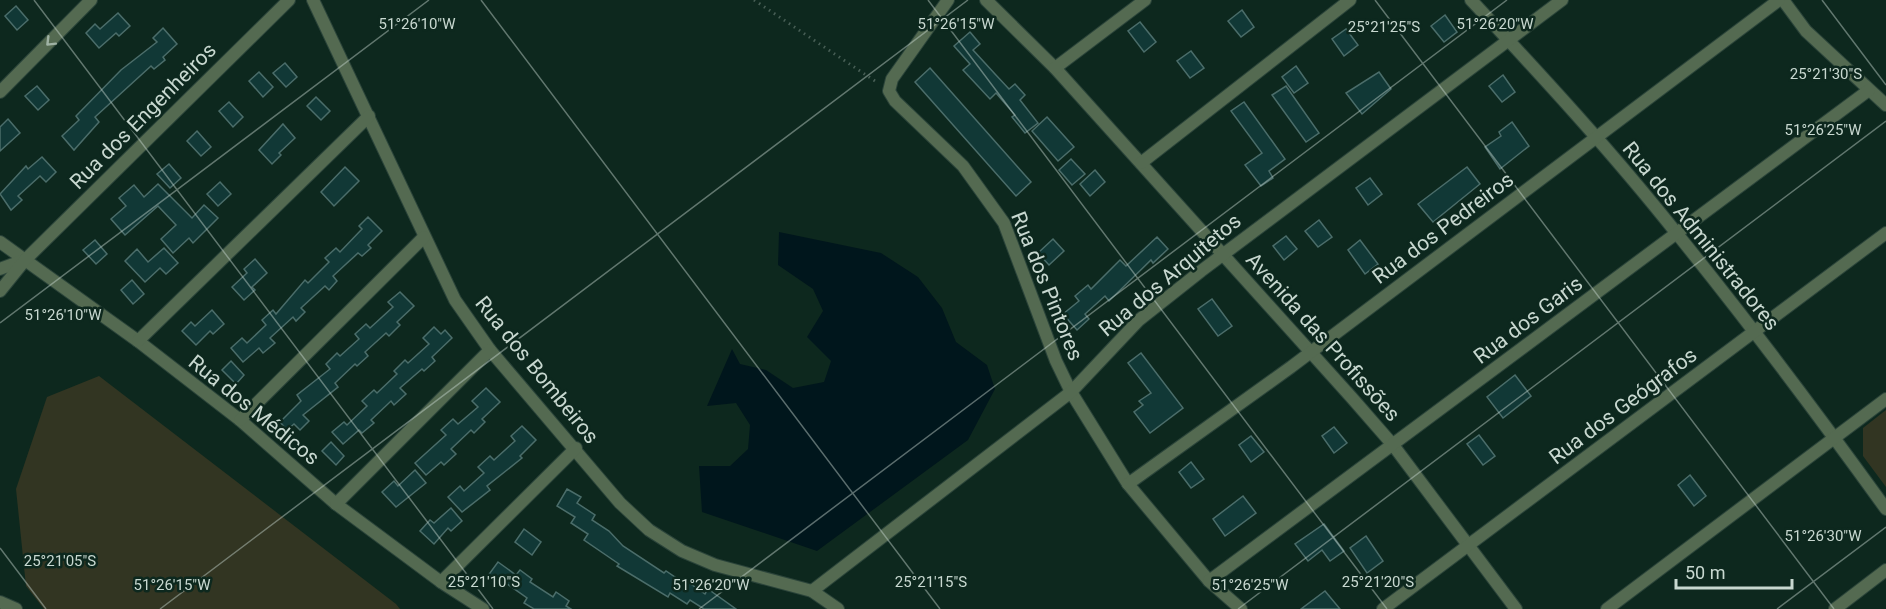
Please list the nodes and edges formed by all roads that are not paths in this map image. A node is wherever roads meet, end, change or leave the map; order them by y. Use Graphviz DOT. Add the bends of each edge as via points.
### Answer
graph roads {
  1 [pos="91,0"];
  2 [pos="289,0"];
  3 [pos="314,0"];
  4 [pos="948,0"];
  5 [pos="986,0"];
  6 [pos="1145,0"];
  7 [pos="1350,0"];
  8 [pos="1471,0"];
  9 [pos="1563,0"];
  10 [pos="1781,0"];
  11 [pos="1508,40"];
  12 [pos="1055,68"];
  13 [pos="1869,90"];
  14 [pos="0,92"];
  15 [pos="1886,105"];
  16 [pos="369,116"];
  17 [pos="1596,137"];
  18 [pos="1141,163"];
  19 [pos="1677,233"];
  20 [pos="1886,233"];
  21 [pos="424,237"];
  22 [pos="0,242"];
  23 [pos="1222,255"];
  24 [pos="26,260"];
  25 [pos="0,269"];
  26 [pos="0,291"];
  27 [pos="1755,332"];
  28 [pos="138,341"];
  29 [pos="490,350"];
  30 [pos="1312,351"];
  31 [pos="1071,392"];
  32 [pos="1886,399"];
  33 [pos="240,420"];
  34 [pos="1835,438"];
  35 [pos="1393,445"];
  36 [pos="576,448"];
  37 [pos="1128,484"];
  38 [pos="336,504"];
  39 [pos="1886,509"];
  40 [pos="1468,545"];
  41 [pos="1886,570"];
  42 [pos="1209,581"];
  43 [pos="441,582"];
  44 [pos="812,591"];
  45 [pos="0,602"];
  46 [pos="15,609"];
  47 [pos="483,609"];
  48 [pos="838,609"];
  49 [pos="1241,609"];
  50 [pos="1383,609"];
  51 [pos="1516,609"];
  52 [pos="1607,609"];
  53 [pos="1835,609"];
  1 -- 14 [label="street, one-way"];
  2 -- 24 [label="street, Rua dos Engenheiros"];
  3 -- 16 [label="street, Rua dos Bombeiros"];
  4 -- 31 [label="street, Rua dos Pintores" via="892,79 889,91 963,166 1004,223"];
  5 -- 12 [label="street, Avenida das Profissões"];
  6 -- 12 [label="street"];
  7 -- 18 [label="street"];
  8 -- 11 [label="street, Rua dos Administradores"];
  9 -- 11 [label="street, Rua dos Arquitetos"];
  10 -- 13 [label="street" via="1806,31"];
  10 -- 17 [label="street, Rua dos Pedreiros"];
  11 -- 17 [label="street, Rua dos Administradores"];
  11 -- 23 [label="street, Rua dos Arquitetos"];
  12 -- 18 [label="street, Avenida das Profissões"];
  13 -- 15 [label="street"];
  13 -- 19 [label="street, Rua dos Garis"];
  16 -- 21 [label="street, Rua dos Bombeiros"];
  16 -- 28 [label="street"];
  17 -- 19 [label="street, Rua dos Administradores"];
  17 -- 30 [label="street, Rua dos Pedreiros"];
  18 -- 23 [label="street, Avenida das Profissões"];
  19 -- 27 [label="street, Rua dos Administradores"];
  19 -- 35 [label="street, Rua dos Garis"];
  20 -- 27 [label="street, Rua dos Geógrafos"];
  21 -- 29 [label="street, Rua dos Bombeiros" via="455,300"];
  21 -- 33 [label="street"];
  22 -- 24 [label="street, Rua dos Médicos"];
  23 -- 30 [label="street, Avenida das Profissões"];
  23 -- 31 [label="street, Rua dos Arquitetos" via="1139,320"];
  24 -- 25 [label="street, Rua dos Engenheiros"];
  24 -- 26 [label="street, Rua dos Engenheiros"];
  24 -- 28 [label="street, Rua dos Médicos"];
  27 -- 34 [label="street, Rua dos Administradores"];
  27 -- 40 [label="street, Rua dos Geógrafos"];
  28 -- 33 [label="street, Rua dos Médicos"];
  29 -- 36 [label="street, Rua dos Bombeiros"];
  29 -- 38 [label="street"];
  30 -- 35 [label="street, Avenida das Profissões"];
  30 -- 37 [label="street, Rua dos Pedreiros"];
  31 -- 37 [label="street, Rua dos Pintores"];
  31 -- 44 [label="street, Rua dos Arquitetos"];
  32 -- 34 [label="street"];
  33 -- 38 [label="street, Rua dos Médicos"];
  34 -- 39 [label="street, Rua dos Administradores"];
  34 -- 52 [label="street"];
  35 -- 40 [label="street, Avenida das Profissões"];
  35 -- 42 [label="street, Rua dos Garis"];
  36 -- 43 [label="street"];
  36 -- 44 [label="street, Rua dos Bombeiros" via="620,502 649,530 681,551 715,565"];
  37 -- 42 [label="street, Rua dos Pintores"];
  38 -- 43 [label="street, Rua dos Médicos"];
  40 -- 50 [label="street, Rua dos Geógrafos"];
  40 -- 51 [label="street, Avenida das Profissões"];
  41 -- 53 [label="street"];
  42 -- 49 [label="street, Rua dos Pintores"];
  43 -- 47 [label="street, Rua dos Médicos"];
  44 -- 48 [label="street, Rua dos Bombeiros"];
  45 -- 46 [label="street"];
}
